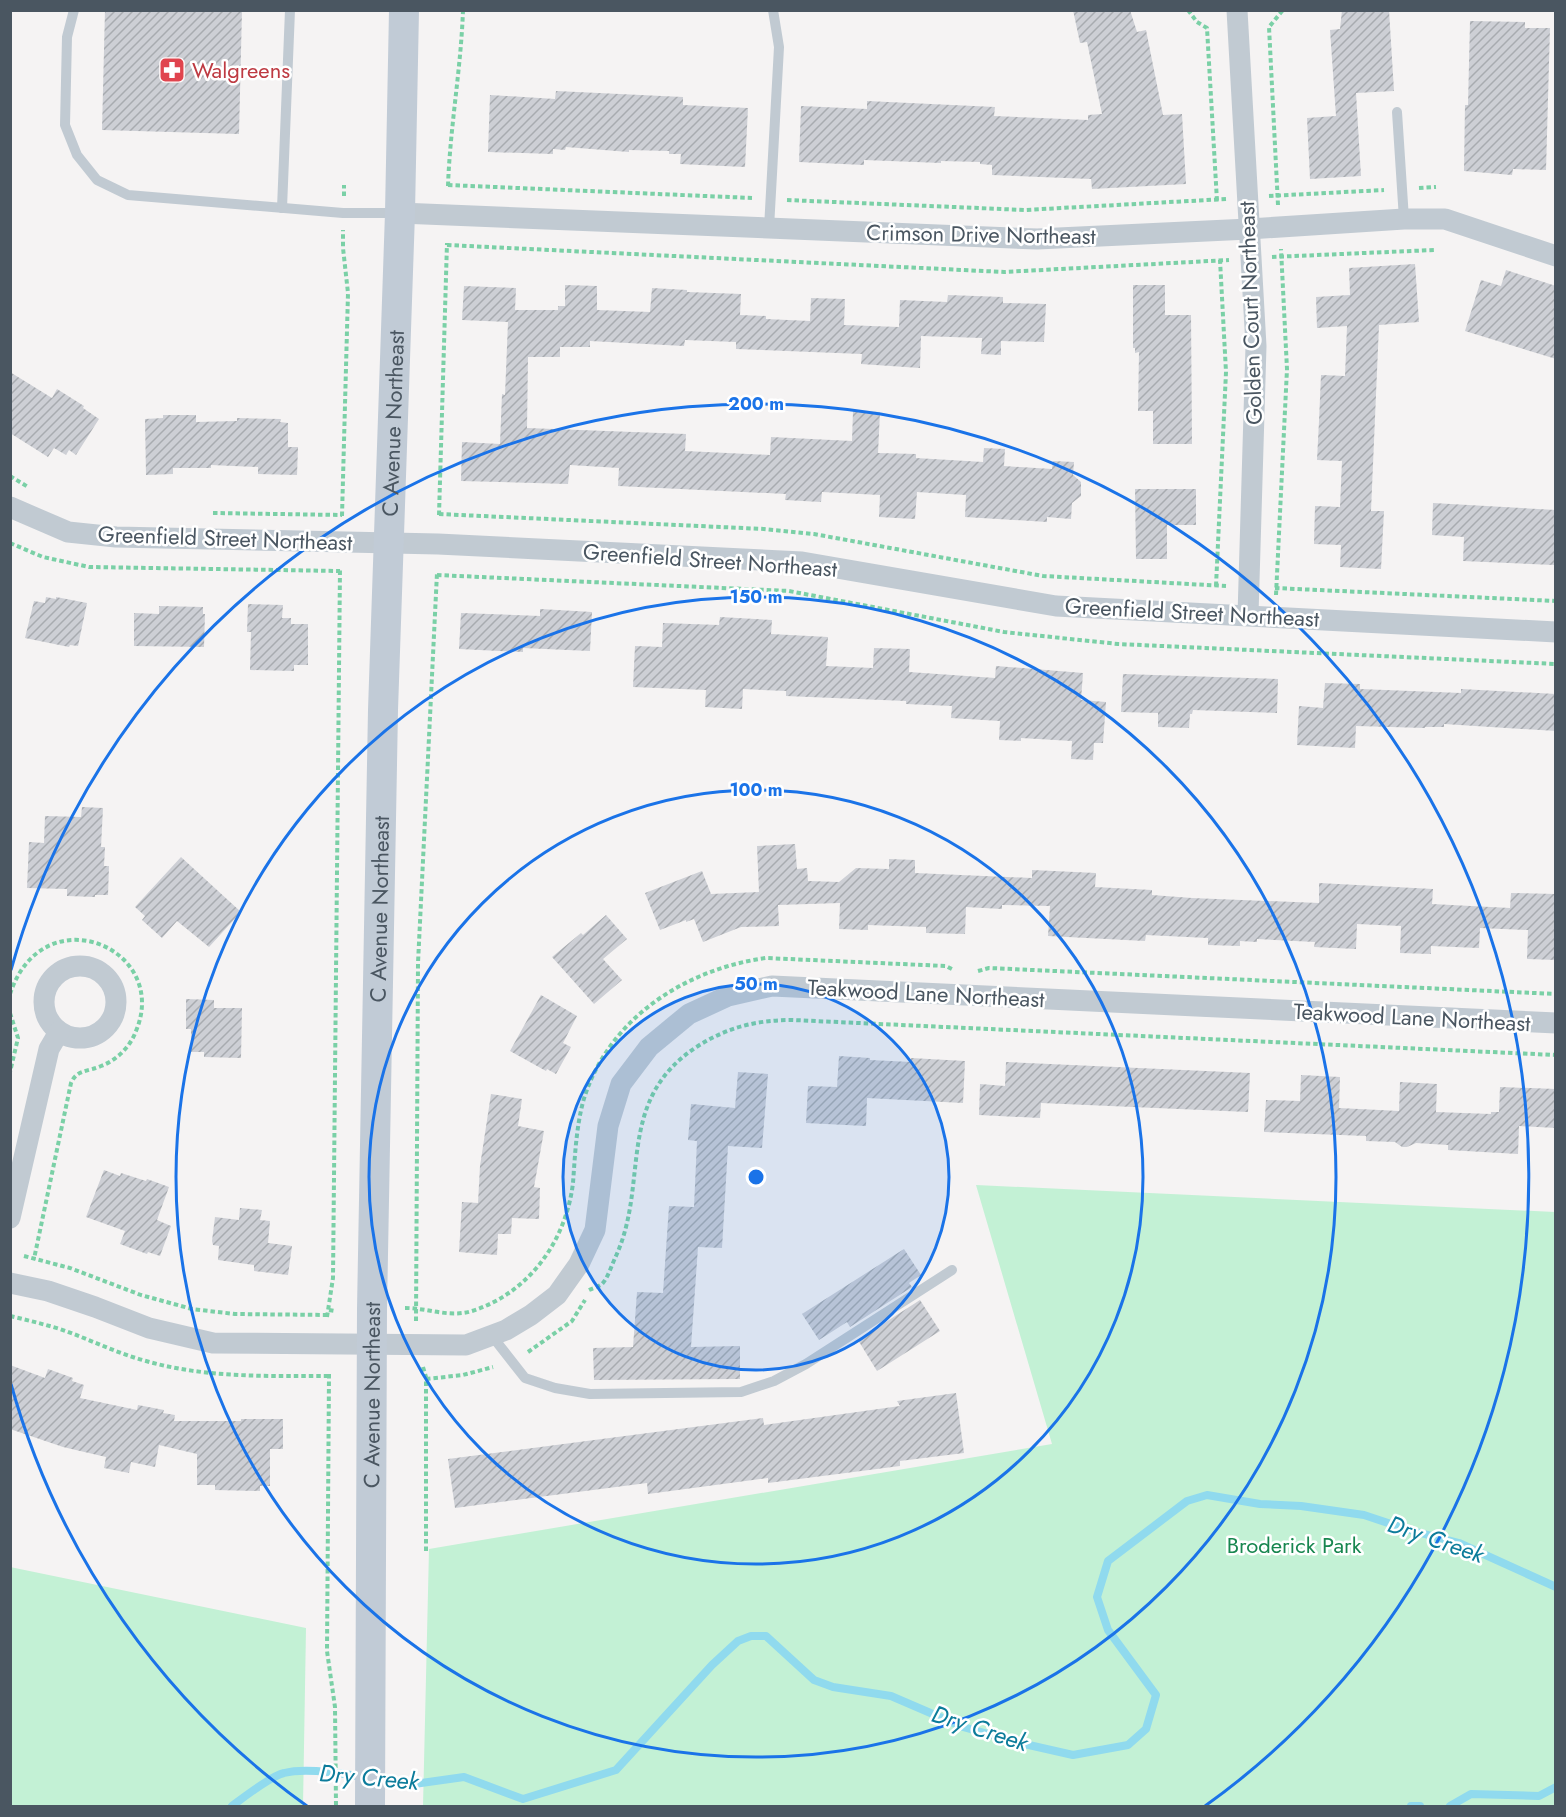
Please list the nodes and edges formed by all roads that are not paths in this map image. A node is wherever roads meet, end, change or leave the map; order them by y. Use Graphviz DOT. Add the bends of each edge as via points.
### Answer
graph roads {
  1 [pos="74,10"];
  2 [pos="290,10"];
  3 [pos="404,10"];
  4 [pos="773,10"];
  5 [pos="1237,10"];
  6 [pos="1397,112"];
  7 [pos="282,208"];
  8 [pos="400,213"];
  9 [pos="1404,219"];
  10 [pos="769,228"];
  11 [pos="1249,229"];
  12 [pos="1556,256"];
  13 [pos="10,507"];
  14 [pos="388,542"];
  15 [pos="1248,615"];
  16 [pos="1556,632"];
  17 [pos="1556,1023"];
  18 [pos="59,1032"];
  19 [pos="10,1218"];
  20 [pos="952,1270"];
  21 [pos="10,1283"];
  22 [pos="492,1336"];
  23 [pos="372,1344"];
  24 [pos="370,1806"];
  1 -- 7 [label="lane" via="67,37 65,125 77,155 97,180 128,195"];
  2 -- 7 [label="lane"];
  3 -- 8 [label="main road, C Avenue Northeast"];
  4 -- 10 [label="lane" via="778,47"];
  5 -- 11 [label="street, Golden Court Northeast"];
  6 -- 9 [label="lane"];
  7 -- 8 [label="lane"];
  8 -- 10 [label="street, Crimson Drive Northeast"];
  8 -- 14 [label="main road, C Avenue Northeast"];
  9 -- 11 [label="street, Crimson Drive Northeast"];
  9 -- 12 [label="street, Crimson Drive Northeast" via="1445,219"];
  10 -- 11 [label="street, Crimson Drive Northeast" via="1037,239"];
  11 -- 15 [label="street, Golden Court Northeast" via="1256,346"];
  13 -- 14 [label="street, Greenfield Street Northeast" via="68,532 116,537"];
  14 -- 15 [label="street, Greenfield Street Northeast" via="802,562 1056,606"];
  14 -- 23 [label="main road, C Avenue Northeast"];
  15 -- 16 [label="street, Greenfield Street Northeast"];
  17 -- 22 [label="street, Teakwood Lane Northeast" via="772,986 728,996 689,1014 649,1047 621,1084 608,1126 595,1230 579,1264 557,1295 531,1315"];
  18 -- 19 [label="street" via="49,1048"];
  20 -- 22 [label="lane" via="806,1364 741,1392 590,1394 555,1388 525,1378"];
  21 -- 23 [label="street, Teakwood Lane Northeast" via="58,1294 150,1328 213,1343"];
  22 -- 23 [label="street, Teakwood Lane Northeast" via="466,1345"];
  23 -- 24 [label="main road, C Avenue Northeast"];
}
